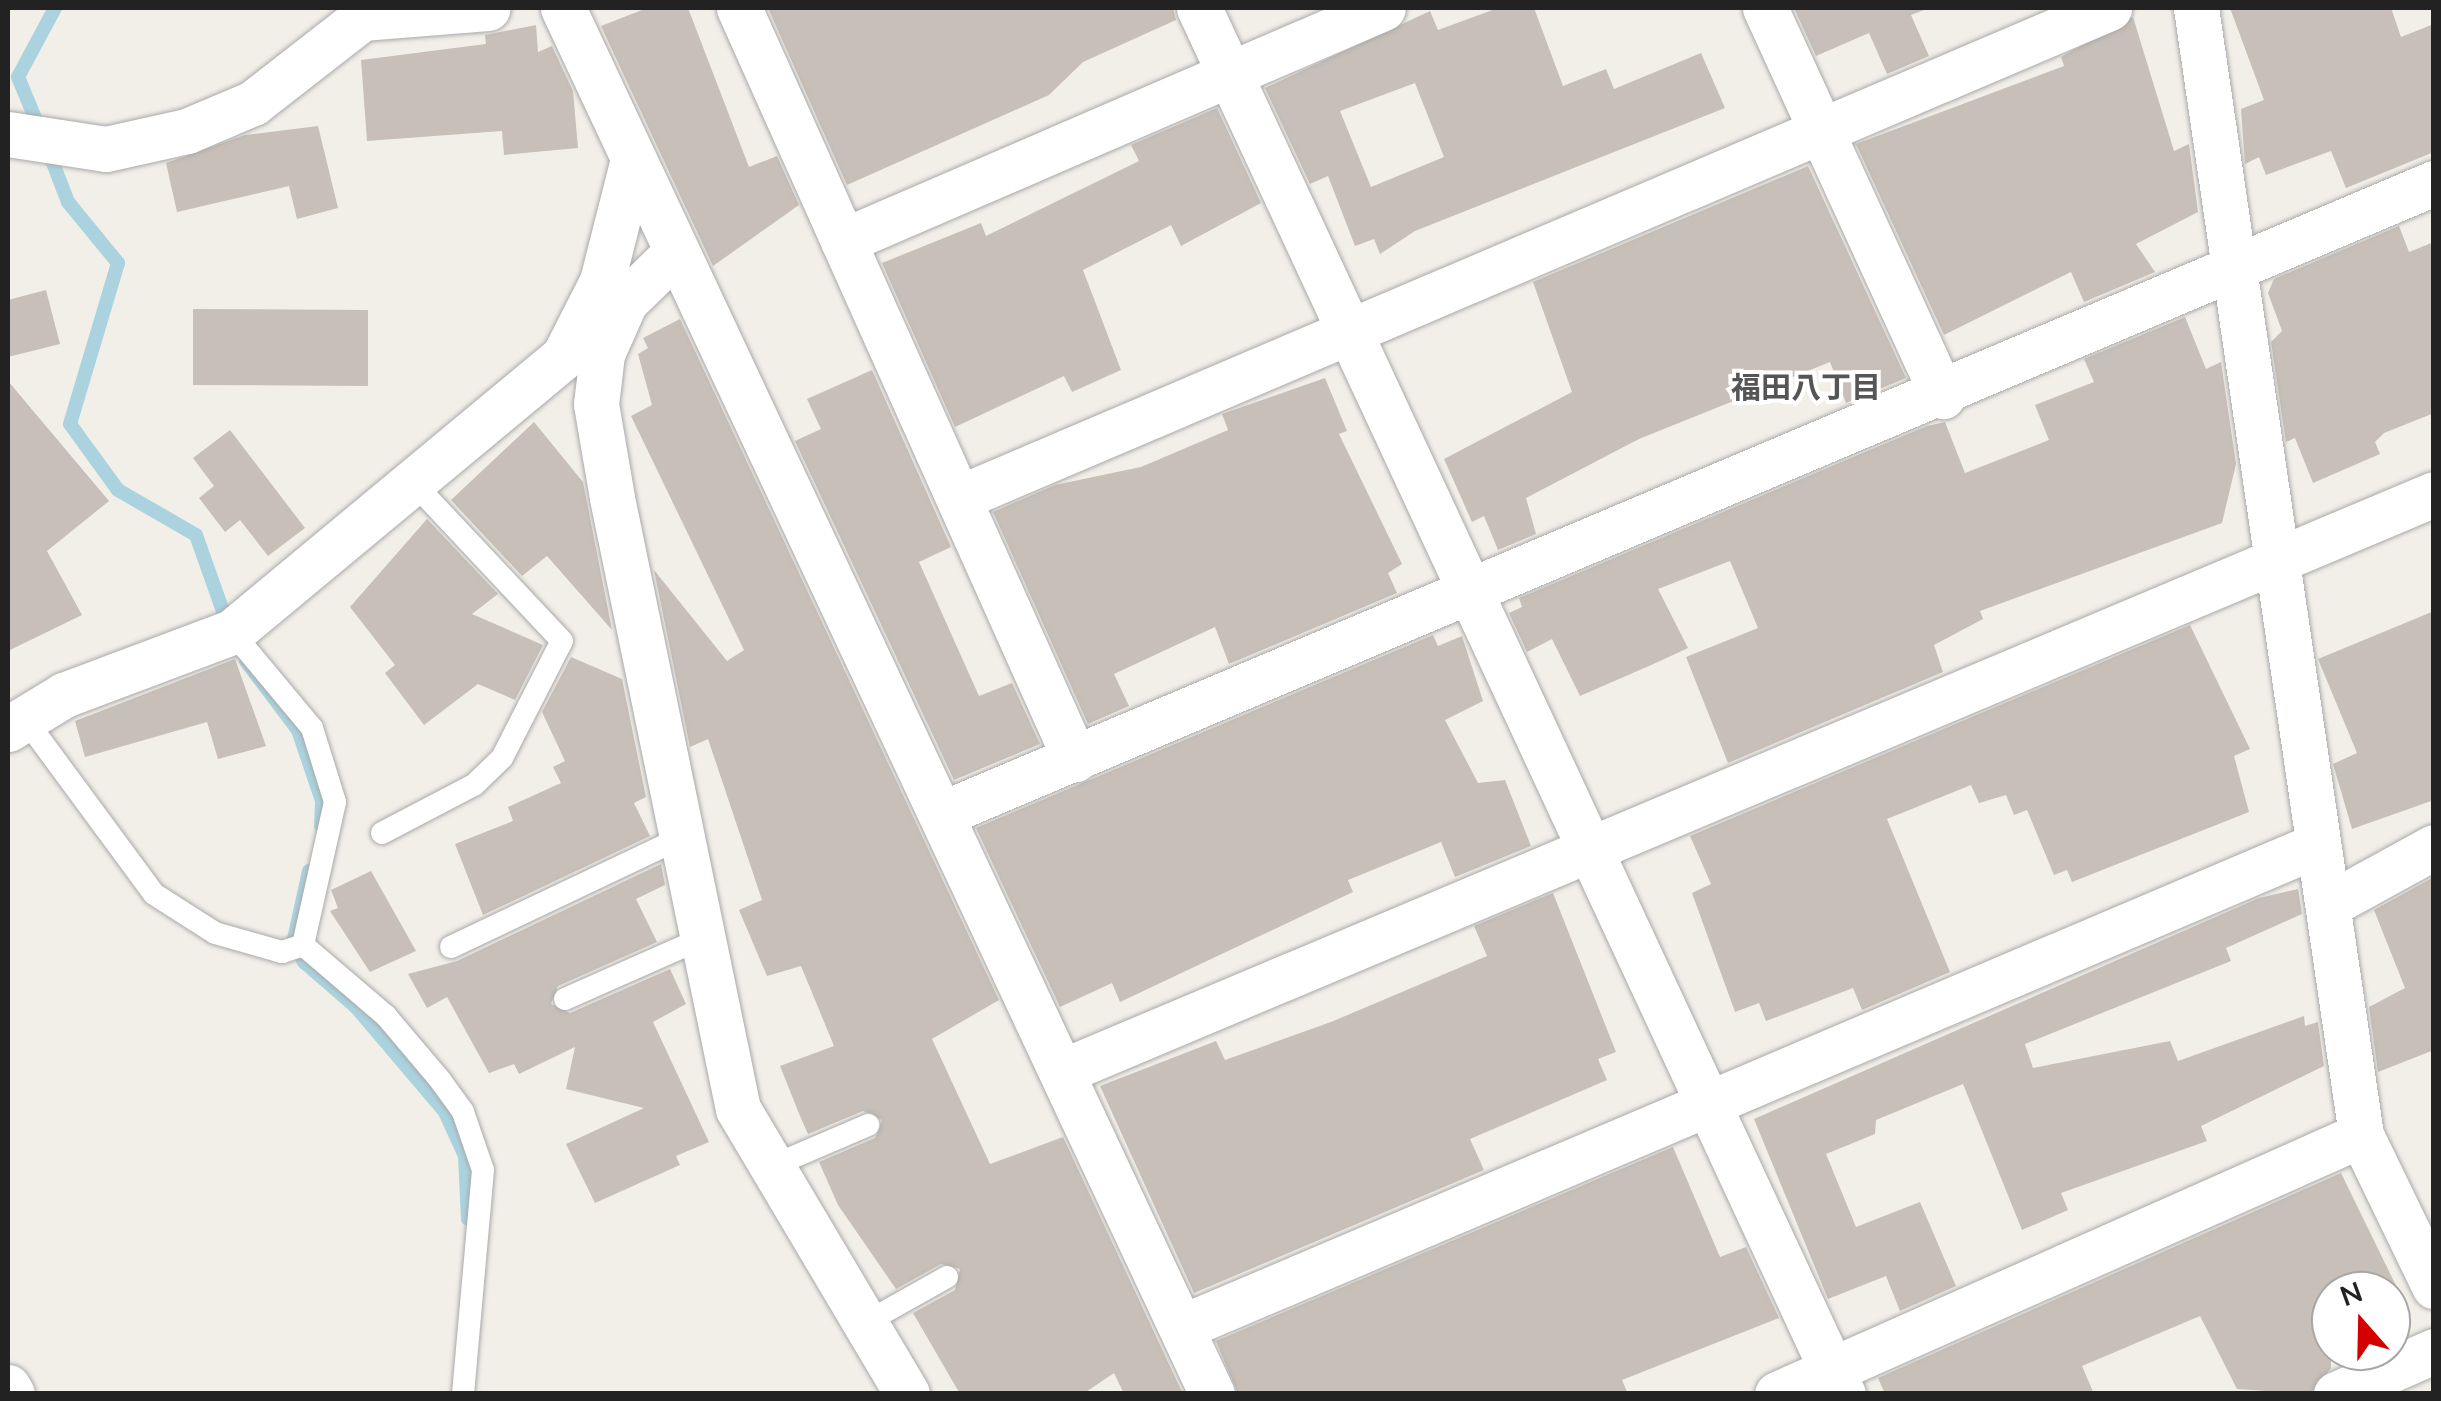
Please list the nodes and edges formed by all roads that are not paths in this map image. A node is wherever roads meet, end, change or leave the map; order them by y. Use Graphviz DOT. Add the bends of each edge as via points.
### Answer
graph roads {
  1 [pos="488,8"];
  2 [pos="563,8"];
  3 [pos="738,8"];
  4 [pos="1200,8"];
  5 [pos="1383,8"];
  6 [pos="1765,8"];
  7 [pos="2109,8"];
  8 [pos="2196,8"];
  9 [pos="1228,75"];
  10 [pos="1826,132"];
  11 [pos="8,134"];
  12 [pos="631,167"];
  13 [pos="2434,183"];
  14 [pos="843,241"];
  15 [pos="674,254"];
  16 [pos="2232,270"];
  17 [pos="1348,333"];
  18 [pos="1942,396"];
  19 [pos="410,479"];
  20 [pos="2434,494"];
  21 [pos="961,497"];
  22 [pos="2278,558"];
  23 [pos="1470,594"];
  24 [pos="232,632"];
  25 [pos="16,724"];
  26 [pos="1075,758"];
  27 [pos="944,813"];
  28 [pos="382,833"];
  29 [pos="683,838"];
  30 [pos="2317,845"];
  31 [pos="1588,847"];
  32 [pos="2434,847"];
  33 [pos="2330,904"];
  34 [pos="707,936"];
  35 [pos="303,946"];
  36 [pos="450,947"];
  37 [pos="566,999"];
  38 [pos="1063,1071"];
  39 [pos="1712,1104"];
  40 [pos="868,1125"];
  41 [pos="2361,1135"];
  42 [pos="770,1168"];
  43 [pos="947,1277"];
  44 [pos="2434,1286"];
  45 [pos="865,1323"];
  46 [pos="1182,1327"];
  47 [pos="2434,1351"];
  48 [pos="1837,1382"];
  49 [pos="8,1388"];
  50 [pos="12,1394"];
  51 [pos="463,1394"];
  52 [pos="906,1394"];
  53 [pos="1212,1394"];
  54 [pos="1777,1394"];
  55 [pos="2336,1394"];
  1 -- 11 [label="street" via="362,18 252,103 187,131 106,149"];
  2 -- 12 [label="street"];
  3 -- 14 [label="street"];
  4 -- 9 [label="street"];
  5 -- 9 [label="street"];
  6 -- 10 [label="street"];
  7 -- 10 [label="street"];
  8 -- 16 [label="street"];
  9 -- 14 [label="street"];
  9 -- 17 [label="street"];
  10 -- 17 [label="street"];
  10 -- 18 [label="street"];
  12 -- 15 [label="street"];
  12 -- 19 [label="street" via="602,282 564,356"];
  13 -- 16 [label="street"];
  14 -- 21 [label="street"];
  15 -- 27 [label="street"];
  15 -- 29 [label="street" via="625,302 602,354 596,404"];
  16 -- 18 [label="street"];
  16 -- 22 [label="street"];
  17 -- 21 [label="street"];
  17 -- 23 [label="street"];
  18 -- 23 [label="street"];
  19 -- 24 [label="street"];
  19 -- 28 [label="lane" via="562,641 502,758 474,785"];
  20 -- 22 [label="street"];
  21 -- 26 [label="street"];
  22 -- 30 [label="street"];
  22 -- 31 [label="street"];
  23 -- 26 [label="street"];
  23 -- 31 [label="street"];
  24 -- 25 [label="street"];
  24 -- 35 [label="lane" via="312,728 335,802"];
  25 -- 35 [label="lane" via="154,894 216,933 282,952"];
  26 -- 27 [label="street"];
  27 -- 38 [label="street"];
  29 -- 34 [label="street"];
  29 -- 36 [label="lane"];
  30 -- 33 [label="street"];
  30 -- 39 [label="street"];
  31 -- 38 [label="street"];
  31 -- 39 [label="street"];
  32 -- 33 [label="street"];
  33 -- 41 [label="street"];
  34 -- 37 [label="lane"];
  34 -- 42 [label="street" via="738,1109"];
  35 -- 51 [label="lane" via="386,1016 470,1132 483,1170"];
  38 -- 46 [label="street"];
  39 -- 46 [label="street"];
  39 -- 48 [label="street"];
  40 -- 42 [label="lane"];
  41 -- 44 [label="street"];
  41 -- 48 [label="street"];
  42 -- 45 [label="street"];
  43 -- 45 [label="lane"];
  45 -- 52 [label="street"];
  46 -- 53 [label="street"];
  47 -- 55 [label="street"];
  48 -- 54 [label="street"];
  49 -- 50 [label="street"];
}
